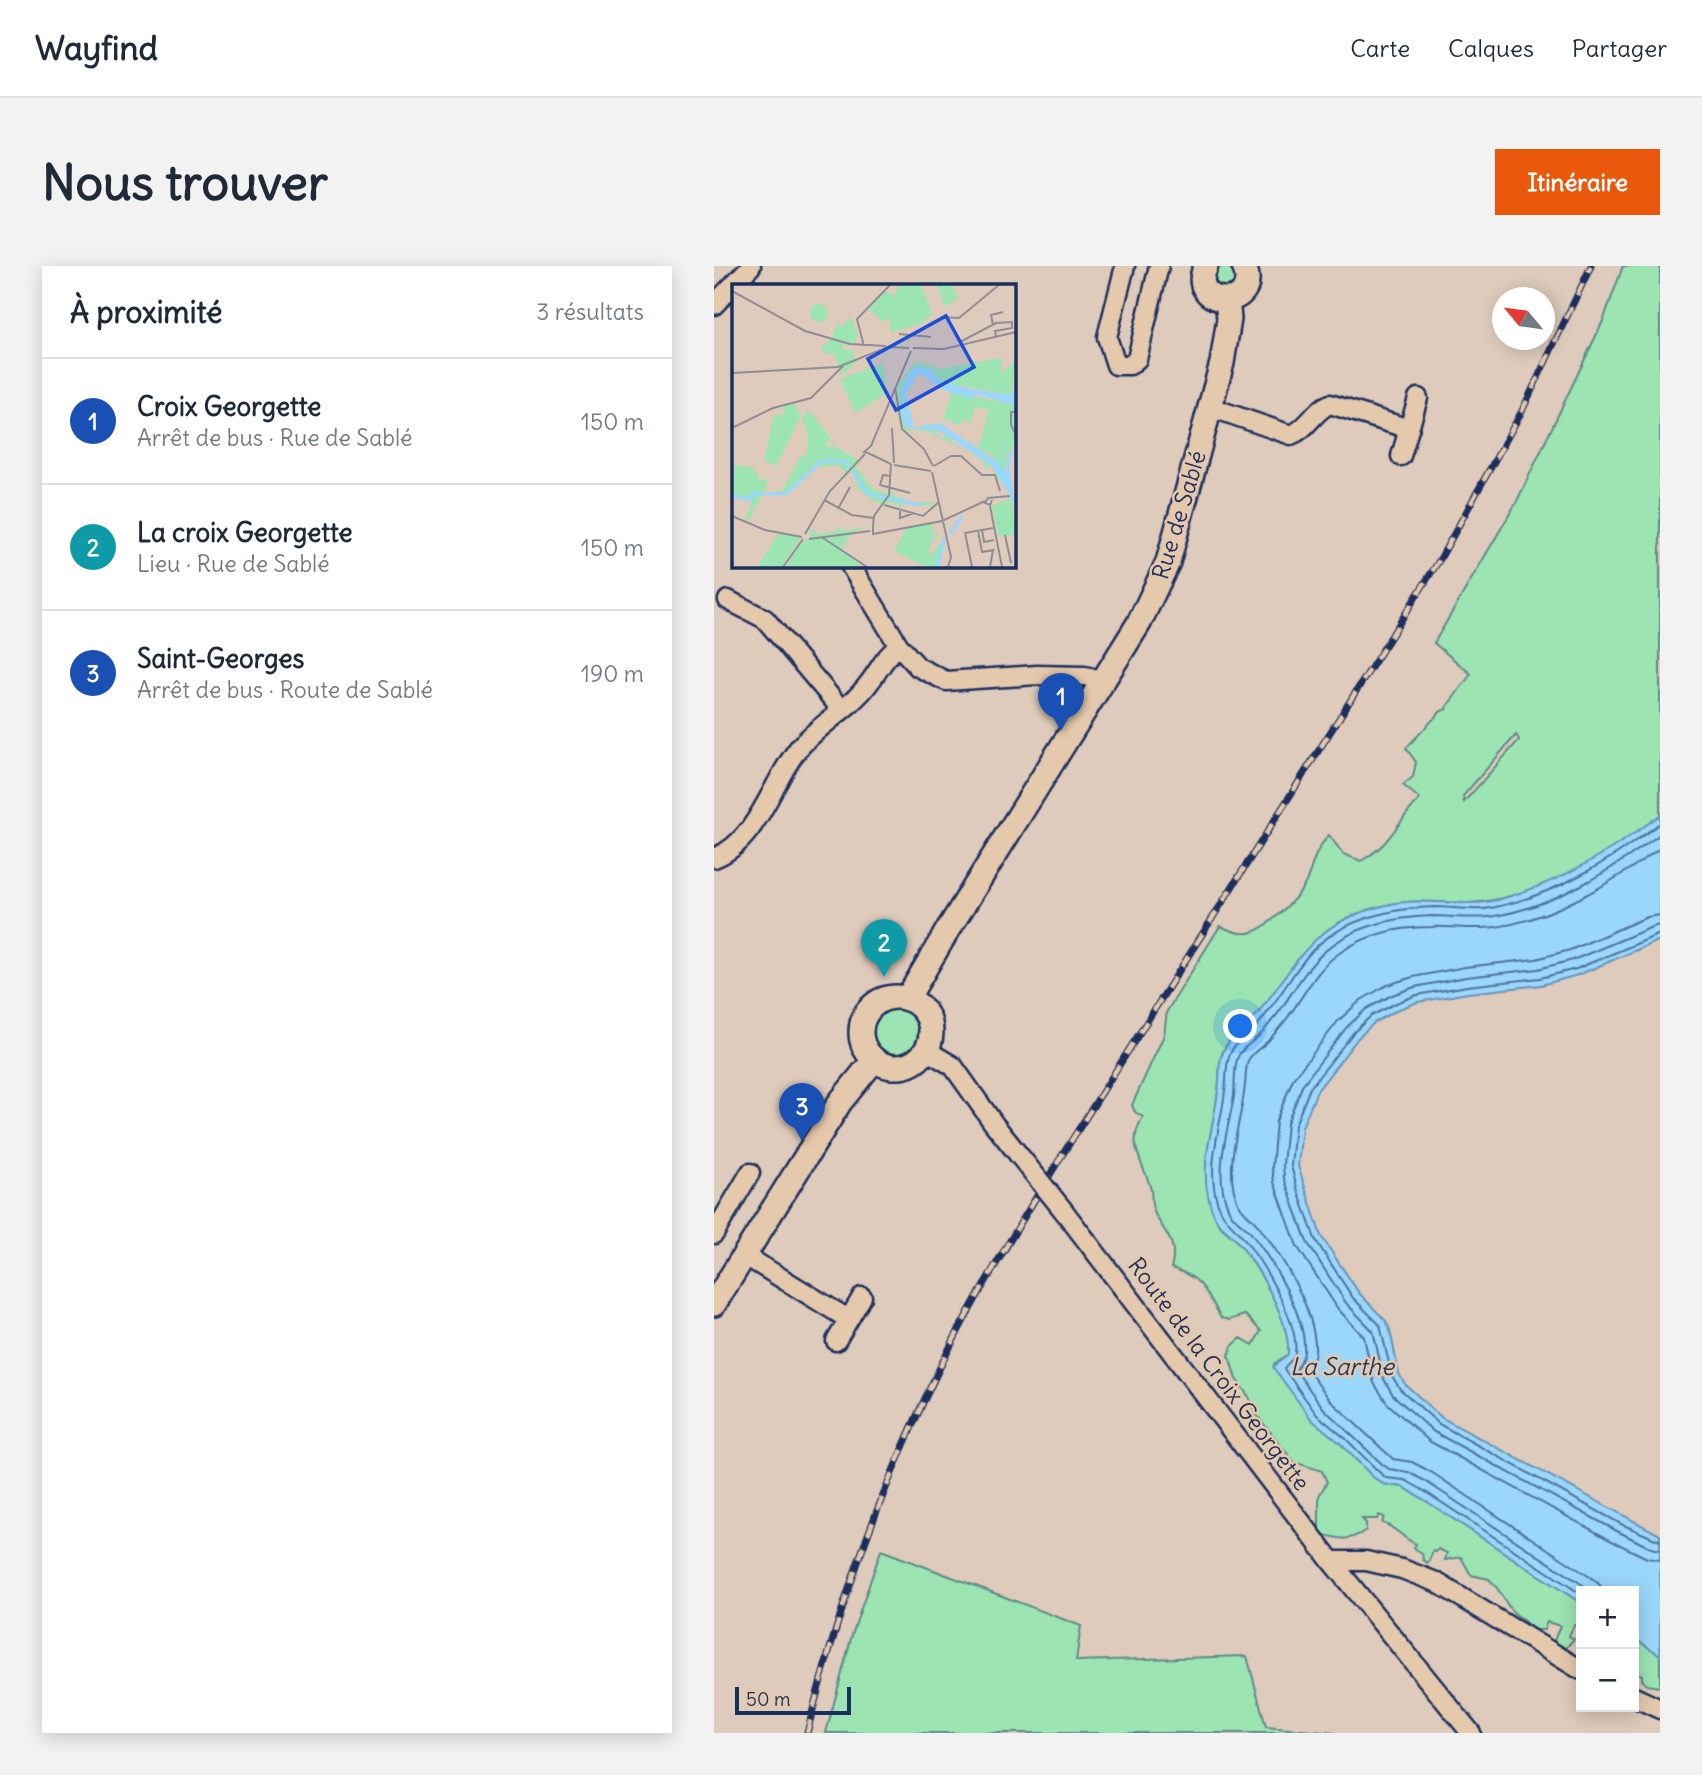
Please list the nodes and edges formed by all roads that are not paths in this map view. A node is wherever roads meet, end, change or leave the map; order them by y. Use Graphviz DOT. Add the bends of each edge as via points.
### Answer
graph roads {
  1 [pos="751,266"];
  2 [pos="1125,266"];
  3 [pos="1159,266"];
  4 [pos="1244,266"];
  5 [pos="1201,268"];
  6 [pos="734,284"];
  7 [pos="732,286"];
  8 [pos="1227,300"];
  9 [pos="714,305"];
  10 [pos="1418,398"];
  11 [pos="1210,407"];
  12 [pos="1409,429"];
  13 [pos="1401,456"];
  14 [pos="851,567"];
  15 [pos="728,600"];
  16 [pos="899,646"];
  17 [pos="1104,681"];
  18 [pos="841,709"];
  19 [pos="714,858"];
  20 [pos="907,999"];
  21 [pos="926,1050"];
  22 [pos="874,1060"];
  23 [pos="750,1173"];
  24 [pos="717,1223"];
  25 [pos="744,1255"];
  26 [pos="862,1297"];
  27 [pos="714,1304"];
  28 [pos="848,1319"];
  29 [pos="836,1341"];
  30 [pos="1331,1561"];
  31 [pos="1576,1667"];
  32 [pos="1639,1699"];
  33 [pos="1660,1709"];
  34 [pos="1471,1733"];
  1 -- 6 [label="street"];
  2 -- 3 [label="street" via="1107,337 1116,365 1130,365 1137,359"];
  4 -- 8 [label="main road" via="1245,288"];
  5 -- 8 [label="main road" via="1208,292"];
  7 -- 9 [label="street"];
  8 -- 11 [label="main road, Rue de Sablé" via="1229,320"];
  10 -- 12 [label="street"];
  11 -- 12 [label="street" via="1291,435 1330,404"];
  11 -- 17 [label="main road, Rue de Sablé" via="1168,562"];
  12 -- 13 [label="street"];
  14 -- 16 [label="street"];
  15 -- 18 [label="street" via="765,619"];
  16 -- 17 [label="street" via="918,667 946,681 1037,675"];
  16 -- 18 [label="street" via="887,654 870,683"];
  17 -- 20 [label="main road, Rue de Sablé"];
  18 -- 19 [label="street" via="797,750 733,848"];
  20 -- 21 [label="main road" via="929,1020"];
  20 -- 22 [label="main road" via="876,1003 863,1021 862,1042"];
  21 -- 22 [label="main road" via="908,1065 896,1068"];
  21 -- 30 [label="street, Route de la Croix Georgette, bridge" via="953,1066"];
  22 -- 25 [label="main road" via="841,1102"];
  23 -- 24 [label="street"];
  25 -- 27 [label="main road"];
  25 -- 28 [label="street"];
  26 -- 28 [label="street"];
  28 -- 29 [label="street"];
  30 -- 31 [label="street" via="1366,1561 1436,1582"];
  30 -- 34 [label="street, Route de la Croix Georgette"];
  32 -- 33 [label="street"];
}
